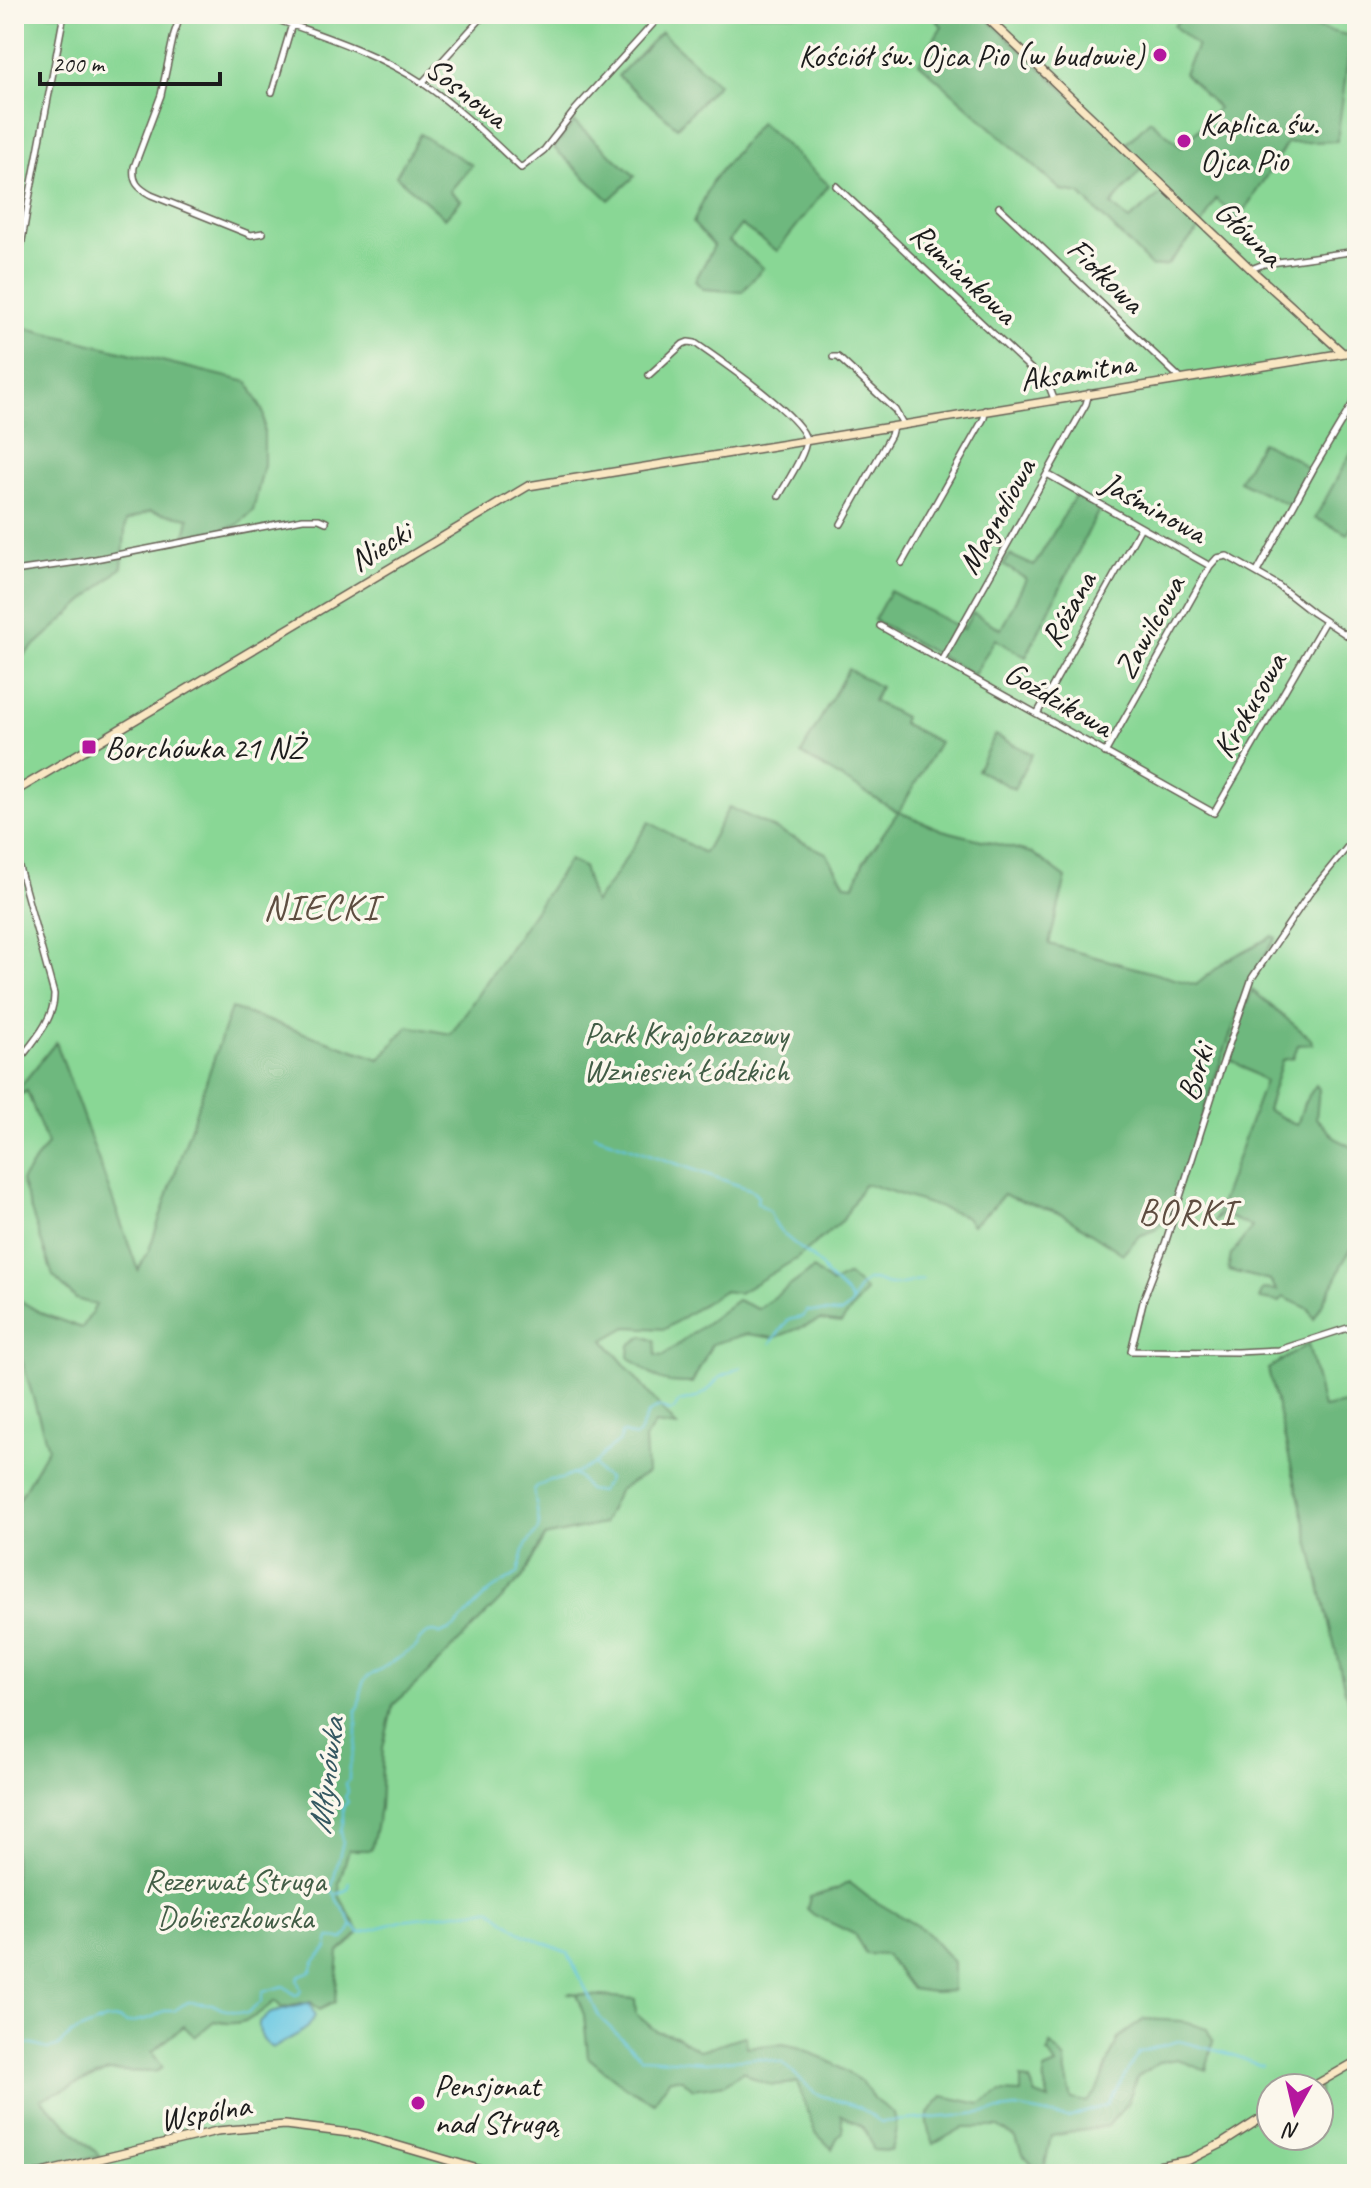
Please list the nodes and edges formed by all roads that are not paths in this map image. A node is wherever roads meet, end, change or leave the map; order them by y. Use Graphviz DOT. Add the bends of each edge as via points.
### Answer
graph roads {
  1 [pos="64,14"];
  2 [pos="181,14"];
  3 [pos="261,14"];
  4 [pos="295,14"];
  5 [pos="485,14"];
  6 [pos="662,14"];
  7 [pos="983,14"];
  8 [pos="290,25"];
  9 [pos="422,83"];
  10 [pos="272,92"];
  11 [pos="836,186"];
  12 [pos="999,207"];
  13 [pos="263,233"];
  14 [pos="1357,251"];
  15 [pos="1251,269"];
  16 [pos="14,288"];
  17 [pos="1357,351"];
  18 [pos="1343,353"];
  19 [pos="833,357"];
  20 [pos="649,375"];
  21 [pos="1180,378"];
  22 [pos="1089,393"];
  23 [pos="1357,396"];
  24 [pos="1054,399"];
  25 [pos="985,410"];
  26 [pos="903,424"];
  27 [pos="893,425"];
  28 [pos="806,440"];
  29 [pos="1047,474"];
  30 [pos="779,496"];
  31 [pos="326,522"];
  32 [pos="841,524"];
  33 [pos="1141,527"];
  34 [pos="902,563"];
  35 [pos="1210,566"];
  36 [pos="14,571"];
  37 [pos="1257,573"];
  38 [pos="1325,621"];
  39 [pos="880,626"];
  40 [pos="1357,642"];
  41 [pos="942,661"];
  42 [pos="1037,714"];
  43 [pos="1105,753"];
  44 [pos="14,792"];
  45 [pos="1214,813"];
  46 [pos="1357,835"];
  47 [pos="14,849"];
  48 [pos="14,1067"];
  49 [pos="1357,1325"];
  50 [pos="1357,2061"];
  51 [pos="1335,2074"];
  52 [pos="1255,2122"];
  53 [pos="37,2174"];
  54 [pos="495,2174"];
  55 [pos="1117,2174"];
  1 -- 16 [label="street"];
  2 -- 13 [label="street" via="133,179 151,195 251,235"];
  3 -- 8 [label="street, Sosnowa"];
  4 -- 8 [label="street"];
  5 -- 9 [label="street"];
  6 -- 9 [label="street, Sosnowa" via="544,150 521,168"];
  7 -- 15 [label="street, Główna"];
  8 -- 9 [label="street, Sosnowa" via="343,42"];
  8 -- 10 [label="street"];
  11 -- 24 [label="street, Rumiankowa" via="1049,386"];
  12 -- 21 [label="street, Fiołkowa"];
  14 -- 15 [label="street"];
  15 -- 18 [label="street, Główna"];
  17 -- 18 [label="street, Aksamitna"];
  18 -- 21 [label="street, Aksamitna"];
  19 -- 26 [label="street" via="895,410"];
  20 -- 28 [label="street" via="683,344 695,343 764,394 801,427"];
  21 -- 22 [label="street, Aksamitna"];
  22 -- 24 [label="street, Aksamitna"];
  22 -- 29 [label="street, Magnoliowa"];
  23 -- 37 [label="street"];
  24 -- 25 [label="street, Aksamitna"];
  25 -- 26 [label="street, Aksamitna"];
  25 -- 34 [label="street"];
  26 -- 27 [label="street, Aksamitna"];
  27 -- 28 [label="street, Aksamitna"];
  27 -- 32 [label="street"];
  28 -- 30 [label="street"];
  28 -- 44 [label="street, Niecki" via="521,489"];
  29 -- 33 [label="street, Jaśminowa"];
  29 -- 41 [label="street, Magnoliowa"];
  31 -- 36 [label="street" via="303,519"];
  33 -- 35 [label="street, Jaśminowa"];
  33 -- 42 [label="street, Różana"];
  35 -- 37 [label="street, Jaśminowa" via="1227,556"];
  35 -- 43 [label="street, Zawilcowa"];
  37 -- 38 [label="street, Jaśminowa"];
  38 -- 40 [label="street, Jaśminowa"];
  38 -- 45 [label="street, Krokusowa"];
  39 -- 41 [label="street, Goździkowa"];
  41 -- 42 [label="street, Goździkowa"];
  42 -- 43 [label="street, Goździkowa"];
  43 -- 45 [label="street, Goździkowa"];
  46 -- 49 [label="street, Borki" via="1252,978 1131,1351 1279,1350"];
  47 -- 48 [label="street" via="54,1002"];
  50 -- 51 [label="street"];
  52 -- 55 [label="street" via="1189,2160"];
  53 -- 54 [label="street, Wspólna" via="194,2136 283,2125 358,2134"];
}
